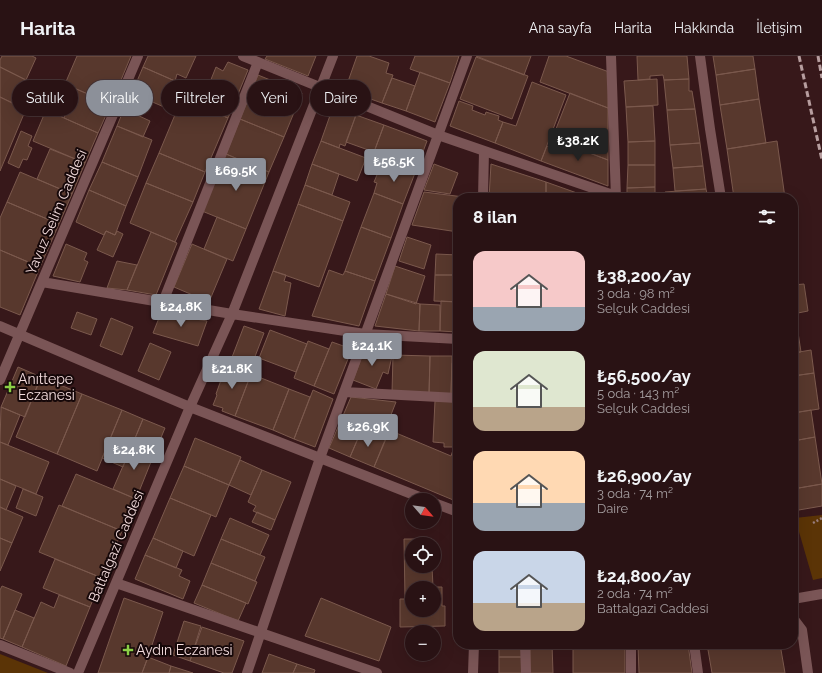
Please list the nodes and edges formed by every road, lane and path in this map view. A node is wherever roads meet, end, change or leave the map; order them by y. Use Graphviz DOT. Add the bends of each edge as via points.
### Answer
graph roads {
  1 [pos="138,56"];
  2 [pos="243,56"];
  3 [pos="332,56"];
  4 [pos="467,56"];
  5 [pos="612,56"];
  6 [pos="700,56"];
  7 [pos="258,62"];
  8 [pos="323,80"];
  9 [pos="310,83"];
  10 [pos="371,108"];
  11 [pos="310,113"];
  12 [pos="438,135"];
  13 [pos="484,151"];
  14 [pos="483,193"];
  15 [pos="605,193"];
  16 [pos="616,193"];
  17 [pos="720,193"];
  18 [pos="42,282"];
  19 [pos="162,302"];
  20 [pos="232,314"];
  21 [pos="0,326"];
  22 [pos="19,334"];
  23 [pos="365,334"];
  24 [pos="453,339"];
  25 [pos="0,380"];
  26 [pos="344,392"];
  27 [pos="453,398"];
  28 [pos="190,407"];
  29 [pos="320,458"];
  30 [pos="409,493"];
  31 [pos="441,506"];
  32 [pos="453,510"];
  33 [pos="822,518"];
  34 [pos="813,523"];
  35 [pos="116,583"];
  36 [pos="822,594"];
  37 [pos="798,598"];
  38 [pos="798,625"];
  39 [pos="260,634"];
  40 [pos="0,645"];
  41 [pos="474,649"];
  42 [pos="526,649"];
  43 [pos="631,649"];
  44 [pos="695,649"];
  45 [pos="70,673"];
  46 [pos="78,673"];
  47 [pos="247,673"];
  48 [pos="377,673"];
  49 [pos="473,673"];
  50 [pos="526,673"];
  51 [pos="631,673"];
  52 [pos="698,673"];
  53 [pos="808,673"];
  1 -- 18 [label="street, Yavuz Selim Caddesi"];
  2 -- 7 [label="street"];
  3 -- 8 [label="street, Battalgazi Caddesi"];
  4 -- 12 [label="street"];
  5 -- 16 [label="street"];
  6 -- 17 [label="street"];
  7 -- 9 [label="street"];
  7 -- 19 [label="street"];
  10 -- 12 [label="street"];
  11 -- 20 [label="street, Battalgazi Caddesi"];
  12 -- 13 [label="street"];
  12 -- 23 [label="street"];
  13 -- 14 [label="street"];
  13 -- 15 [label="street"];
  18 -- 19 [label="street"];
  18 -- 22 [label="street, Yavuz Selim Caddesi"];
  19 -- 20 [label="street"];
  20 -- 23 [label="street"];
  20 -- 28 [label="street, Battalgazi Caddesi"];
  21 -- 22 [label="street"];
  22 -- 25 [label="street, Yavuz Selim Caddesi"];
  22 -- 28 [label="street"];
  23 -- 24 [label="street"];
  23 -- 26 [label="street"];
  26 -- 27 [label="street"];
  26 -- 29 [label="street"];
  28 -- 29 [label="street"];
  28 -- 35 [label="street, Battalgazi Caddesi"];
  29 -- 30 [label="street"];
  29 -- 39 [label="street"];
  31 -- 32 [label="street"];
  33 -- 34 [label="path"];
  35 -- 39 [label="street"];
  35 -- 46 [label="street, Battalgazi Caddesi"];
  36 -- 37 [label="street"];
  38 -- 53 [label="street" via="802,630"];
  39 -- 47 [label="street"];
  39 -- 48 [label="street"];
  40 -- 45 [label="street"];
  41 -- 49 [label="street"];
  42 -- 50 [label="street"];
  43 -- 51 [label="street"];
  44 -- 52 [label="street"];
}
